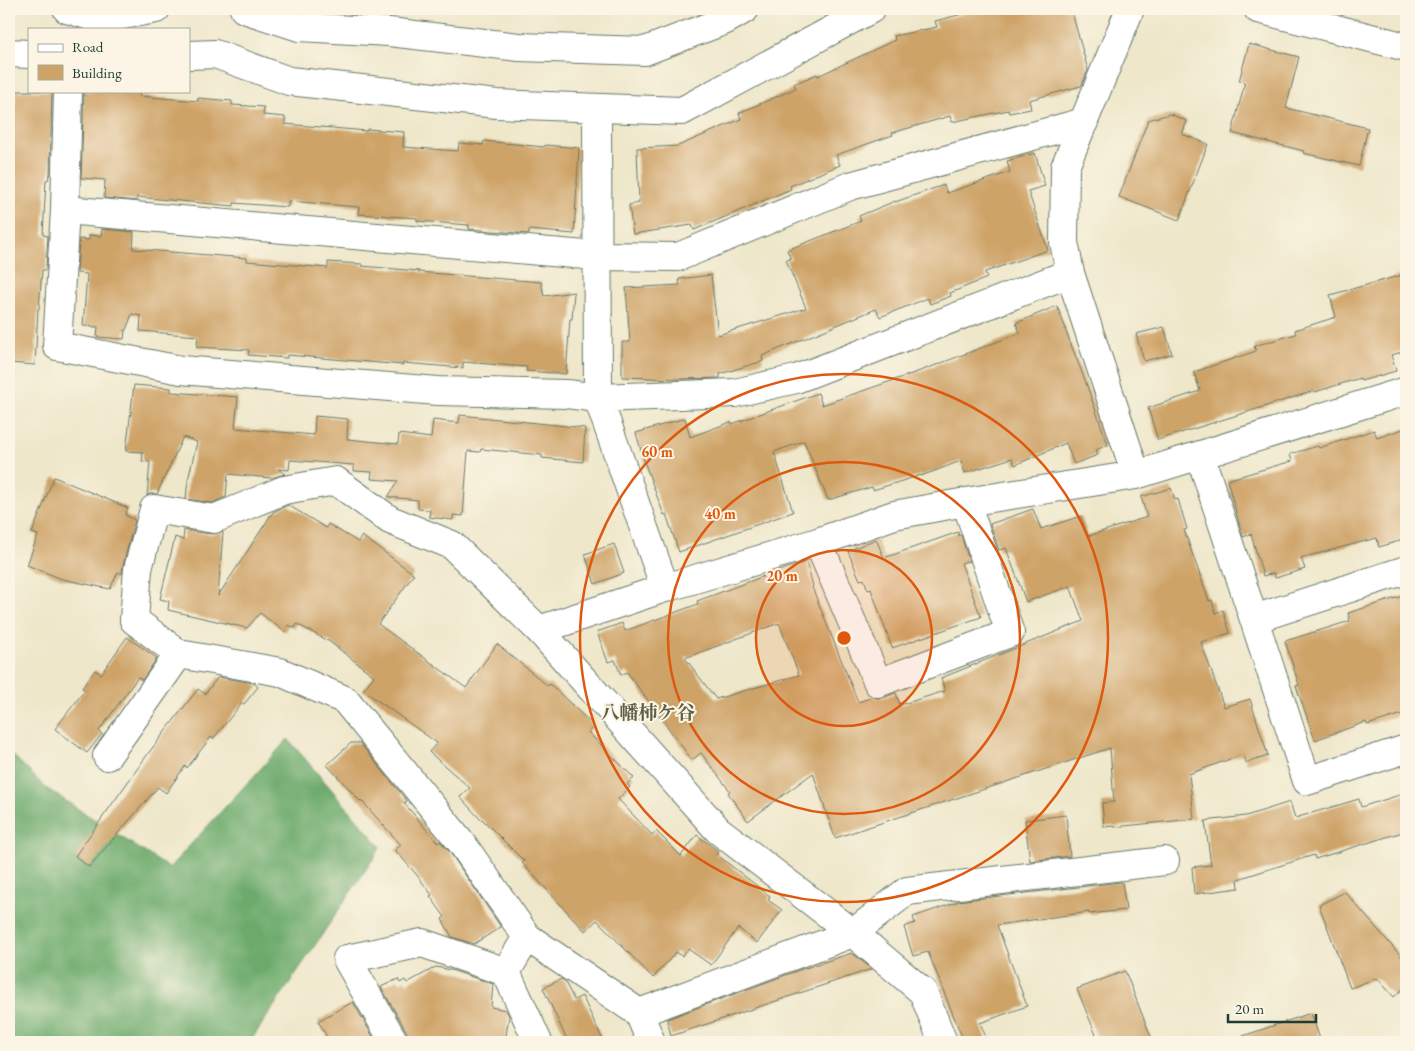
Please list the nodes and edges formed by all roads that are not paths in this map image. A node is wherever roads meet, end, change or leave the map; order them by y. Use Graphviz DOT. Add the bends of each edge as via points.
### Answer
graph roads {
  1 [pos="67,9"];
  2 [pos="156,9"];
  3 [pos="244,9"];
  4 [pos="745,9"];
  5 [pos="871,9"];
  6 [pos="1130,9"];
  7 [pos="1258,9"];
  8 [pos="1406,47"];
  9 [pos="9,53"];
  10 [pos="28,54"];
  11 [pos="190,55"];
  12 [pos="68,92"];
  13 [pos="597,108"];
  14 [pos="1084,122"];
  15 [pos="65,210"];
  16 [pos="597,256"];
  17 [pos="1070,273"];
  18 [pos="1406,391"];
  19 [pos="598,398"];
  20 [pos="1200,455"];
  21 [pos="1136,475"];
  22 [pos="966,502"];
  23 [pos="818,542"];
  24 [pos="1406,570"];
  25 [pos="666,588"];
  26 [pos="1254,619"];
  27 [pos="539,630"];
  28 [pos="179,654"];
  29 [pos="1406,749"];
  30 [pos="107,756"];
  31 [pos="1165,860"];
  32 [pos="853,933"];
  33 [pos="527,937"];
  34 [pos="506,972"];
  35 [pos="639,1013"];
  36 [pos="394,1042"];
  37 [pos="538,1042"];
  38 [pos="651,1042"];
  39 [pos="943,1042"];
  1 -- 2 [label="street" via="101,19"];
  3 -- 4 [label="street" via="299,28 389,32 518,47 646,50 726,20"];
  5 -- 13 [label="street" via="682,111"];
  6 -- 14 [label="street"];
  7 -- 8 [label="street"];
  9 -- 10 [label="street"];
  11 -- 13 [label="street" via="215,54 289,81 497,104"];
  12 -- 15 [label="street"];
  13 -- 16 [label="street"];
  14 -- 16 [label="street" via="850,186 678,257"];
  14 -- 17 [label="street" via="1065,168 1064,242"];
  15 -- 16 [label="street"];
  15 -- 19 [label="street" via="57,346 181,370 438,391 567,394"];
  16 -- 19 [label="street"];
  17 -- 19 [label="street" via="796,379 735,393"];
  17 -- 21 [label="street"];
  18 -- 20 [label="street"];
  19 -- 25 [label="street"];
  20 -- 21 [label="street"];
  20 -- 26 [label="street"];
  21 -- 22 [label="street"];
  22 -- 23 [label="street" via="894,515"];
  22 -- 23 [label="street" via="1010,633 878,683"];
  23 -- 25 [label="street"];
  24 -- 26 [label="street"];
  25 -- 27 [label="street"];
  26 -- 29 [label="street" via="1307,780"];
  27 -- 28 [label="street" via="452,545 390,520 336,481 284,490 214,520 154,509 138,568 134,620"];
  27 -- 32 [label="street" via="718,830"];
  28 -- 30 [label="street"];
  28 -- 33 [label="street" via="280,672 345,700 461,842"];
  31 -- 32 [label="street" via="907,891"];
  32 -- 35 [label="street"];
  32 -- 39 [label="street" via="923,992"];
  33 -- 34 [label="street"];
  33 -- 35 [label="street"];
  34 -- 36 [label="street" via="422,943 347,959"];
  34 -- 37 [label="street"];
  35 -- 38 [label="street"];
}
